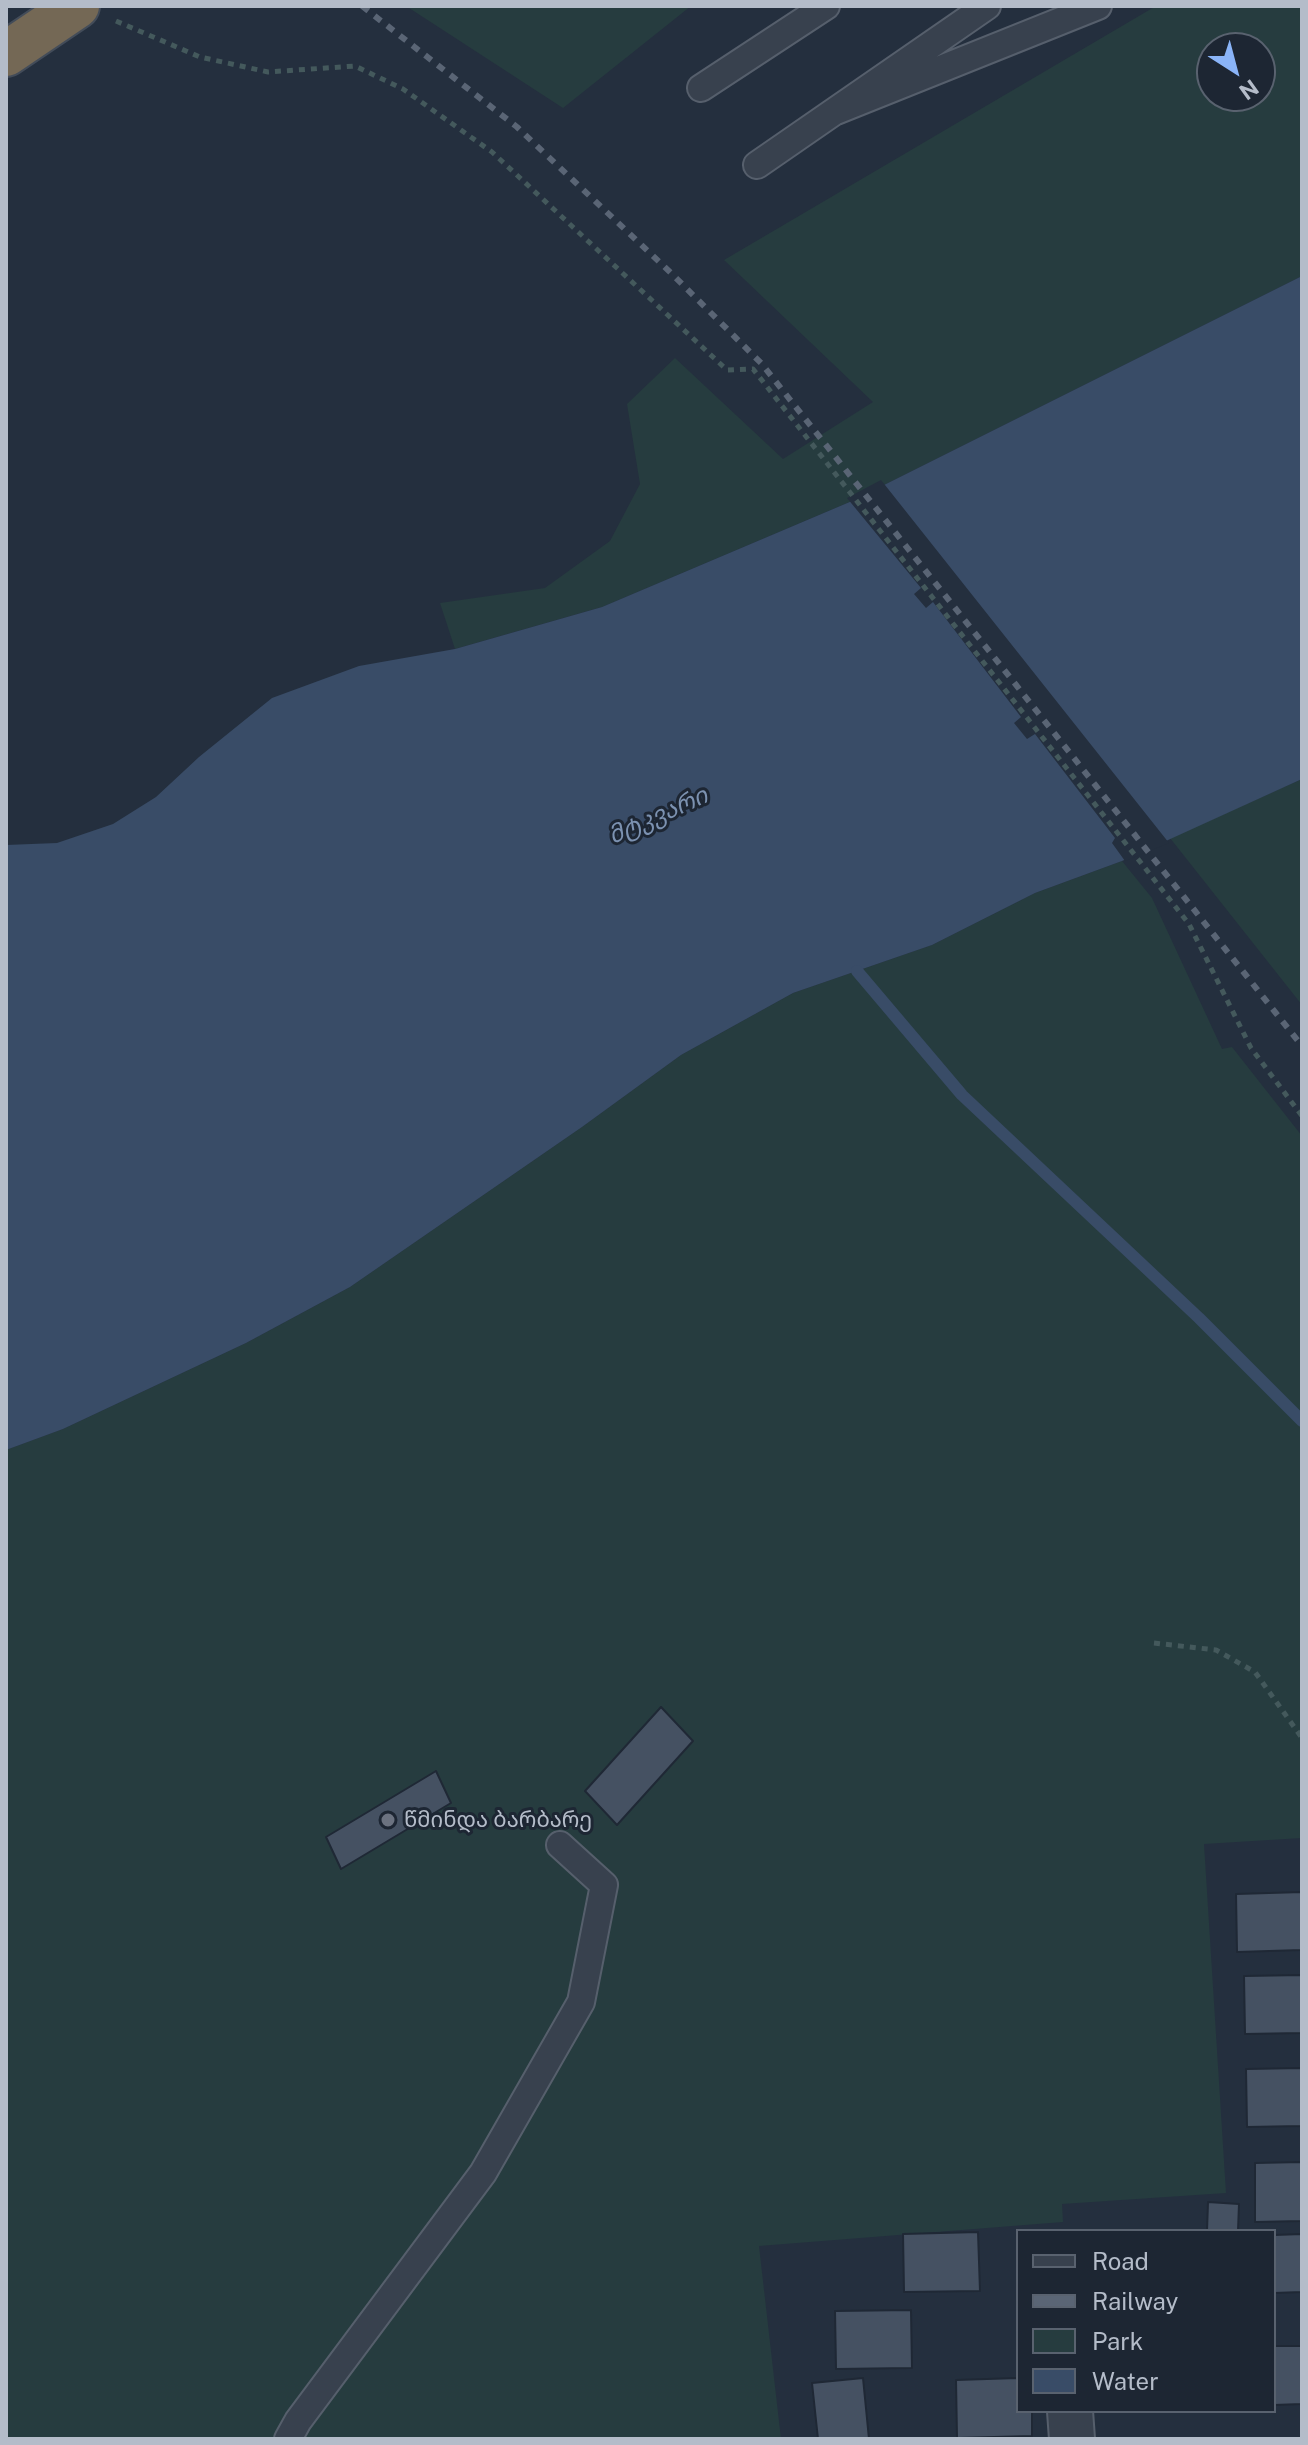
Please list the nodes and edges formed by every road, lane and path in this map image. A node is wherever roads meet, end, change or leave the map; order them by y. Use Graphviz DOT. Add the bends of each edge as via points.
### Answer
graph roads {
  1 [pos="808,6"];
  2 [pos="826,6"];
  3 [pos="987,6"];
  4 [pos="1098,6"];
  5 [pos="91,11"];
  6 [pos="783,34"];
  7 [pos="6,54"];
  8 [pos="701,88"];
  9 [pos="836,111"];
  10 [pos="757,165"];
  11 [pos="1302,1116"];
  12 [pos="1154,1643"];
  13 [pos="1302,1738"];
  14 [pos="560,1845"];
  15 [pos="1070,2413"];
  16 [pos="288,2439"];
  17 [pos="1072,2439"];
  1 -- 6 [label="lane"];
  2 -- 6 [label="lane"];
  3 -- 9 [label="lane"];
  4 -- 9 [label="lane"];
  5 -- 7 [label="highway"];
  5 -- 11 [label="path" via="200,57 268,72 355,66 403,89 492,152 727,370 753,369 1189,924 1251,1048"];
  6 -- 8 [label="lane"];
  9 -- 10 [label="lane"];
  12 -- 13 [label="path" via="1216,1650 1255,1672"];
  14 -- 16 [label="lane" via="604,1885 581,2002 483,2173"];
  15 -- 17 [label="street"];
}
